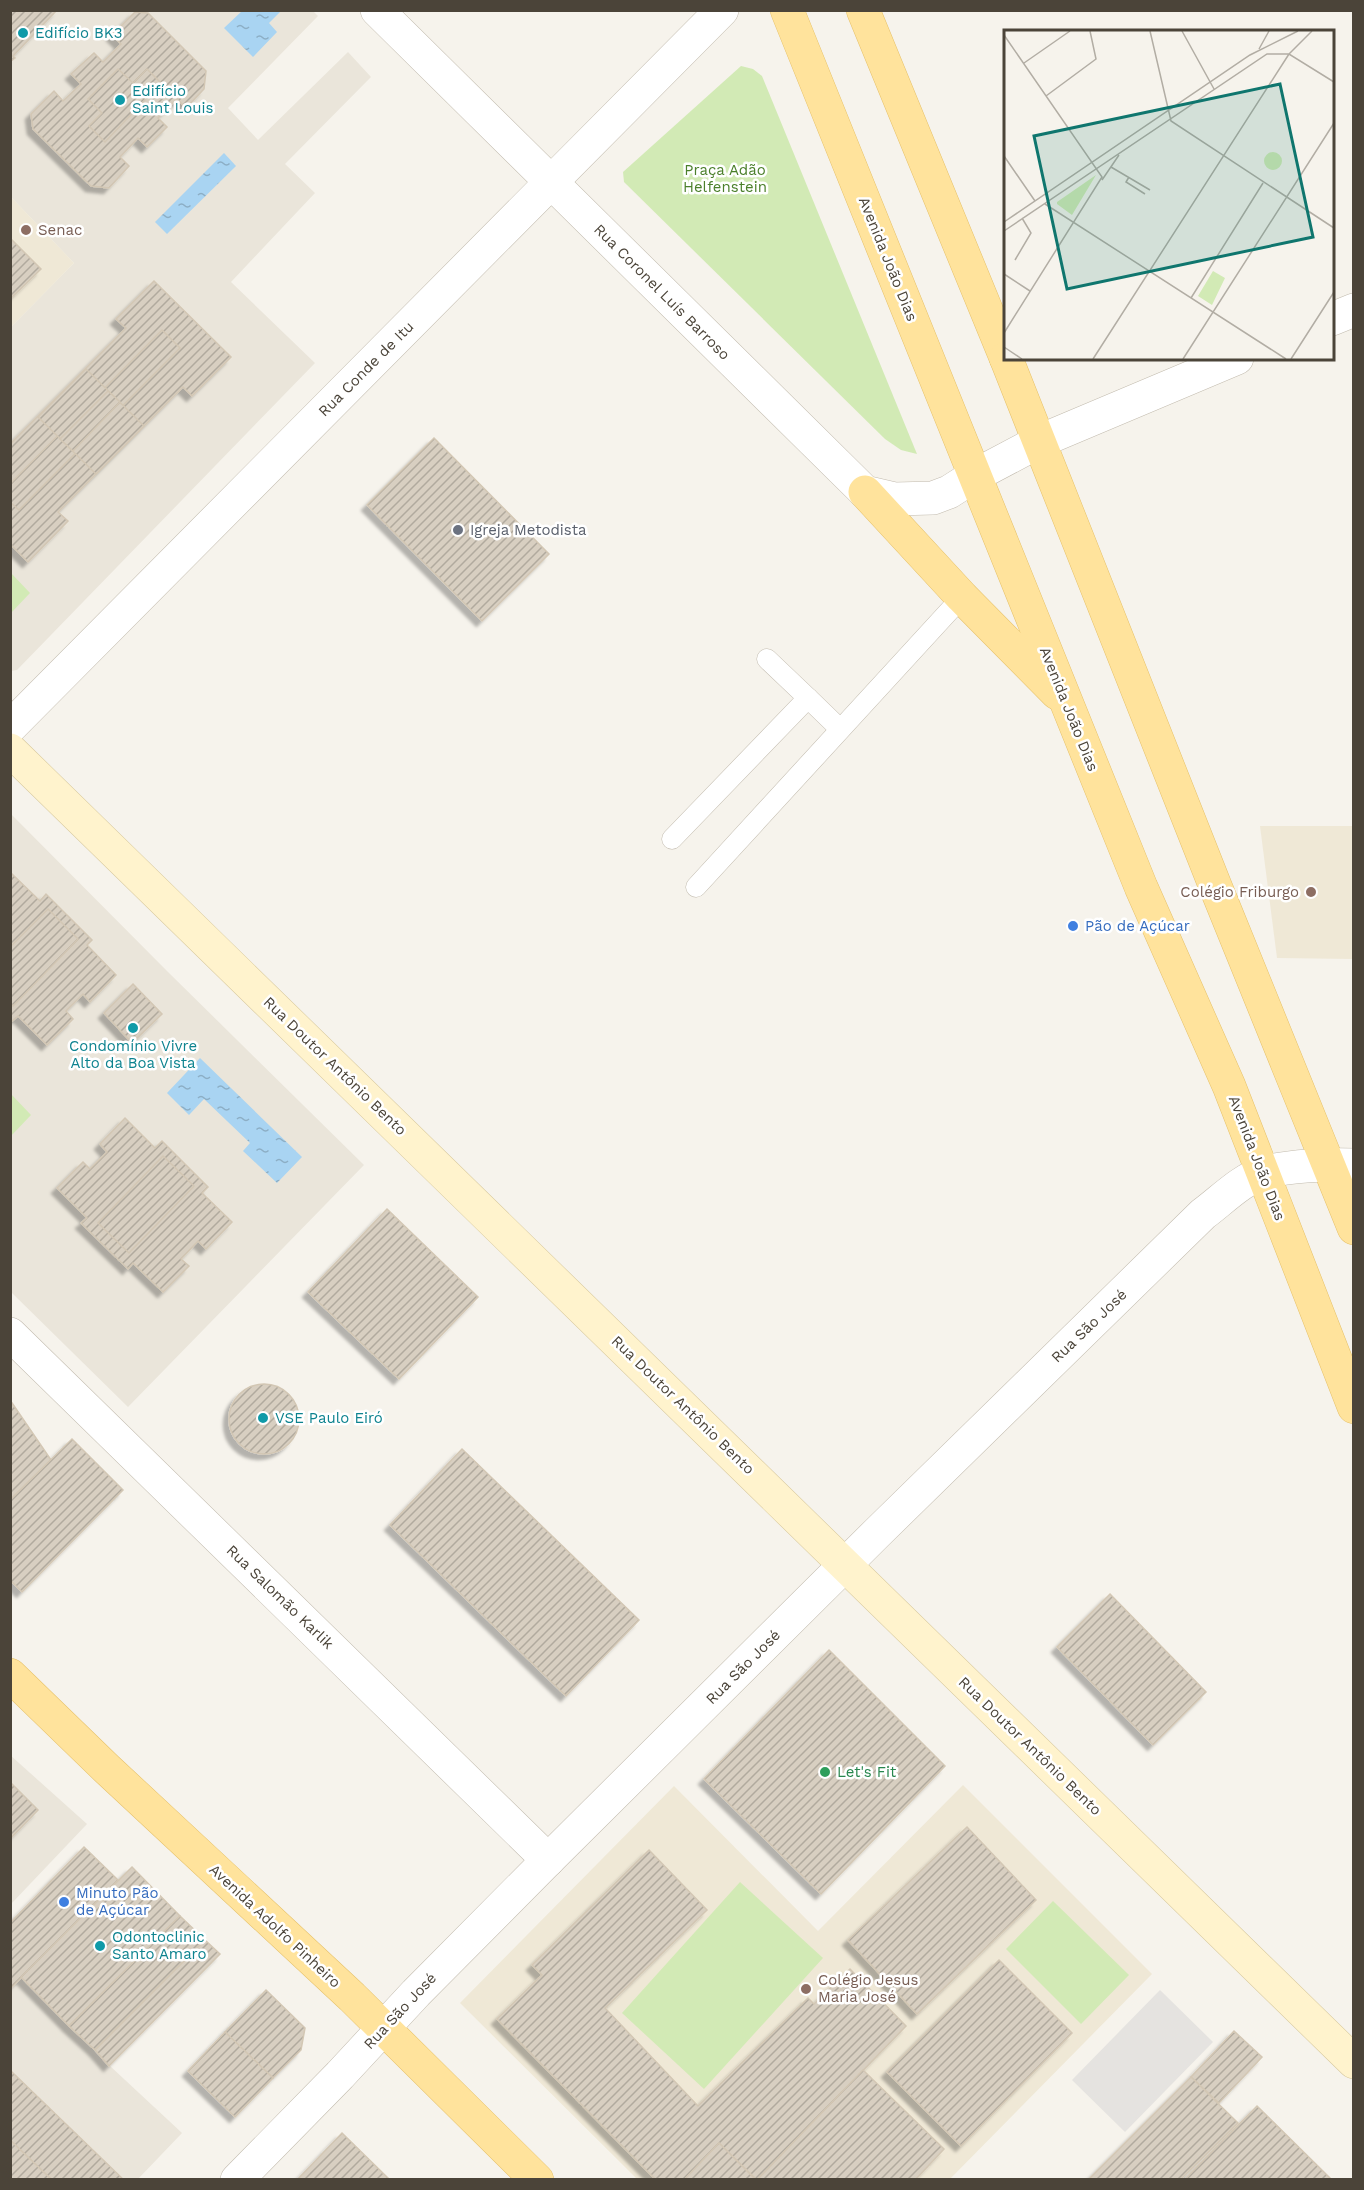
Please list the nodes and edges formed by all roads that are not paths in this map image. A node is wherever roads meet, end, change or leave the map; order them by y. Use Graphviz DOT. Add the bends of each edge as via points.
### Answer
graph roads {
  1 [pos="377,10"];
  2 [pos="722,10"];
  3 [pos="787,10"];
  4 [pos="862,10"];
  5 [pos="551,183"];
  6 [pos="1353,310"];
  7 [pos="1334,318"];
  8 [pos="1004,353"];
  9 [pos="1007,360"];
  10 [pos="1232,360"];
  11 [pos="1040,441"];
  12 [pos="974,476"];
  13 [pos="866,492"];
  14 [pos="962,597"];
  15 [pos="767,658"];
  16 [pos="807,698"];
  17 [pos="1068,704"];
  18 [pos="10,727"];
  19 [pos="840,729"];
  20 [pos="10,750"];
  21 [pos="672,839"];
  22 [pos="696,887"];
  23 [pos="1341,1165"];
  24 [pos="1264,1172"];
  25 [pos="1353,1228"];
  26 [pos="10,1334"];
  27 [pos="1353,1407"];
  28 [pos="845,1565"];
  29 [pos="10,1675"];
  30 [pos="548,1860"];
  31 [pos="383,2028"];
  32 [pos="1353,2062"];
  33 [pos="237,2180"];
  34 [pos="537,2180"];
  1 -- 5 [label="street, Rua Coronel Luís Barroso"];
  2 -- 5 [label="street, Rua Conde de Itu"];
  3 -- 12 [label="main road, Avenida João Dias"];
  4 -- 8 [label="main road"];
  5 -- 13 [label="street, Rua Coronel Luís Barroso"];
  5 -- 18 [label="street, Rua Conde de Itu"];
  6 -- 7 [label="street"];
  9 -- 11 [label="main road"];
  10 -- 11 [label="street"];
  11 -- 12 [label="street"];
  11 -- 23 [label="main road" via="1214,884"];
  12 -- 13 [label="street" via="933,498 895,499"];
  12 -- 17 [label="main road, Avenida João Dias"];
  13 -- 14 [label="main road"];
  14 -- 17 [label="main road"];
  14 -- 19 [label="lane"];
  15 -- 16 [label="lane"];
  16 -- 19 [label="lane"];
  16 -- 21 [label="lane"];
  17 -- 24 [label="main road, Avenida João Dias" via="1141,887"];
  19 -- 22 [label="lane"];
  20 -- 28 [label="street, Rua Doutor Antônio Bento"];
  23 -- 24 [label="street"];
  23 -- 25 [label="main road"];
  24 -- 27 [label="main road, Avenida João Dias"];
  24 -- 28 [label="street, Rua São José" via="1203,1214"];
  26 -- 30 [label="street, Rua Salomão Karlik"];
  28 -- 30 [label="street, Rua São José"];
  28 -- 32 [label="street, Rua Doutor Antônio Bento"];
  29 -- 31 [label="main road, Avenida Adolfo Pinheiro"];
  30 -- 31 [label="street, Rua São José"];
  31 -- 33 [label="street, Rua São José"];
  31 -- 34 [label="main road, Avenida Adolfo Pinheiro"];
}
